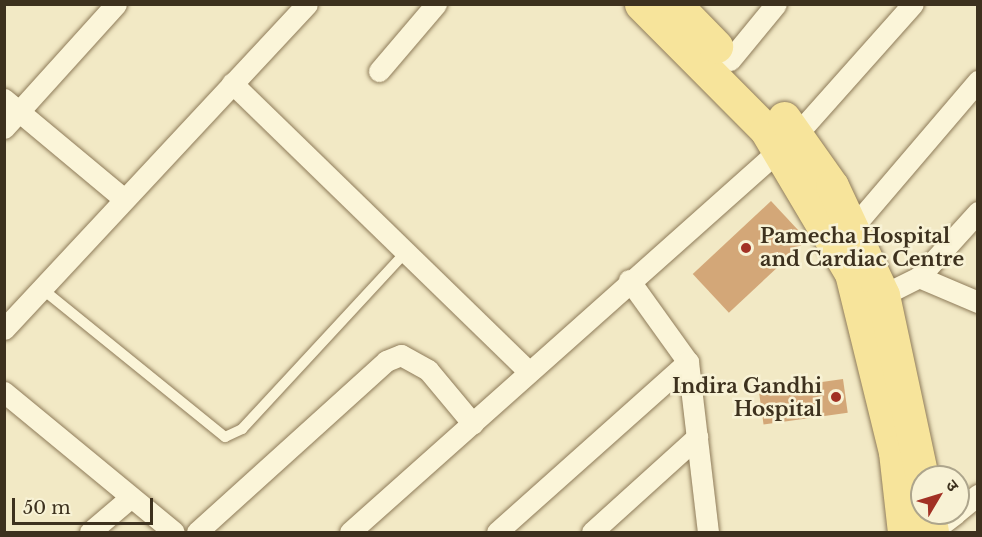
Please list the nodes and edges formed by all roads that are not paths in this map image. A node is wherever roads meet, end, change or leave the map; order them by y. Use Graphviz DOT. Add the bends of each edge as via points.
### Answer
graph roads {
  1 [pos="117,4"];
  2 [pos="307,4"];
  3 [pos="436,4"];
  4 [pos="641,4"];
  5 [pos="776,4"];
  6 [pos="913,4"];
  7 [pos="682,7"];
  8 [pos="730,60"];
  9 [pos="379,71"];
  10 [pos="978,81"];
  11 [pos="232,83"];
  12 [pos="12,105"];
  13 [pos="4,128"];
  14 [pos="789,142"];
  15 [pos="124,199"];
  16 [pos="978,212"];
  17 [pos="854,226"];
  18 [pos="408,251"];
  19 [pos="919,277"];
  20 [pos="629,280"];
  21 [pos="41,288"];
  22 [pos="883,295"];
  23 [pos="978,302"];
  24 [pos="4,329"];
  25 [pos="688,362"];
  26 [pos="529,372"];
  27 [pos="5,394"];
  28 [pos="473,424"];
  29 [pos="697,437"];
  30 [pos="919,465"];
  31 [pos="910,479"];
  32 [pos="130,498"];
  33 [pos="90,532"];
  34 [pos="174,532"];
  35 [pos="197,532"];
  36 [pos="350,532"];
  37 [pos="497,532"];
  38 [pos="592,532"];
  39 [pos="708,532"];
  1 -- 12 [label="street"];
  2 -- 11 [label="street"];
  3 -- 9 [label="street"];
  4 -- 14 [label="main road"];
  5 -- 8 [label="street"];
  6 -- 14 [label="street"];
  7 -- 8 [label="main road"];
  8 -- 14 [label="main road"];
  10 -- 17 [label="street"];
  11 -- 15 [label="street"];
  11 -- 18 [label="street"];
  12 -- 13 [label="street"];
  12 -- 15 [label="street"];
  14 -- 17 [label="main road"];
  14 -- 20 [label="street"];
  14 -- 31 [label="main road" via="851,273 895,452"];
  15 -- 21 [label="street"];
  16 -- 19 [label="street"];
  17 -- 22 [label="main road"];
  18 -- 21 [label="lane" via="242,429 225,437"];
  18 -- 26 [label="street"];
  19 -- 22 [label="street"];
  19 -- 23 [label="street"];
  20 -- 25 [label="street"];
  20 -- 26 [label="street"];
  21 -- 24 [label="street"];
  22 -- 30 [label="main road"];
  25 -- 29 [label="street"];
  25 -- 37 [label="street"];
  26 -- 28 [label="street"];
  27 -- 32 [label="street"];
  28 -- 35 [label="street" via="428,370 414,357 401,355 386,361"];
  28 -- 36 [label="street"];
  29 -- 38 [label="street"];
  29 -- 39 [label="street"];
  32 -- 33 [label="street"];
  32 -- 34 [label="street"];
}
